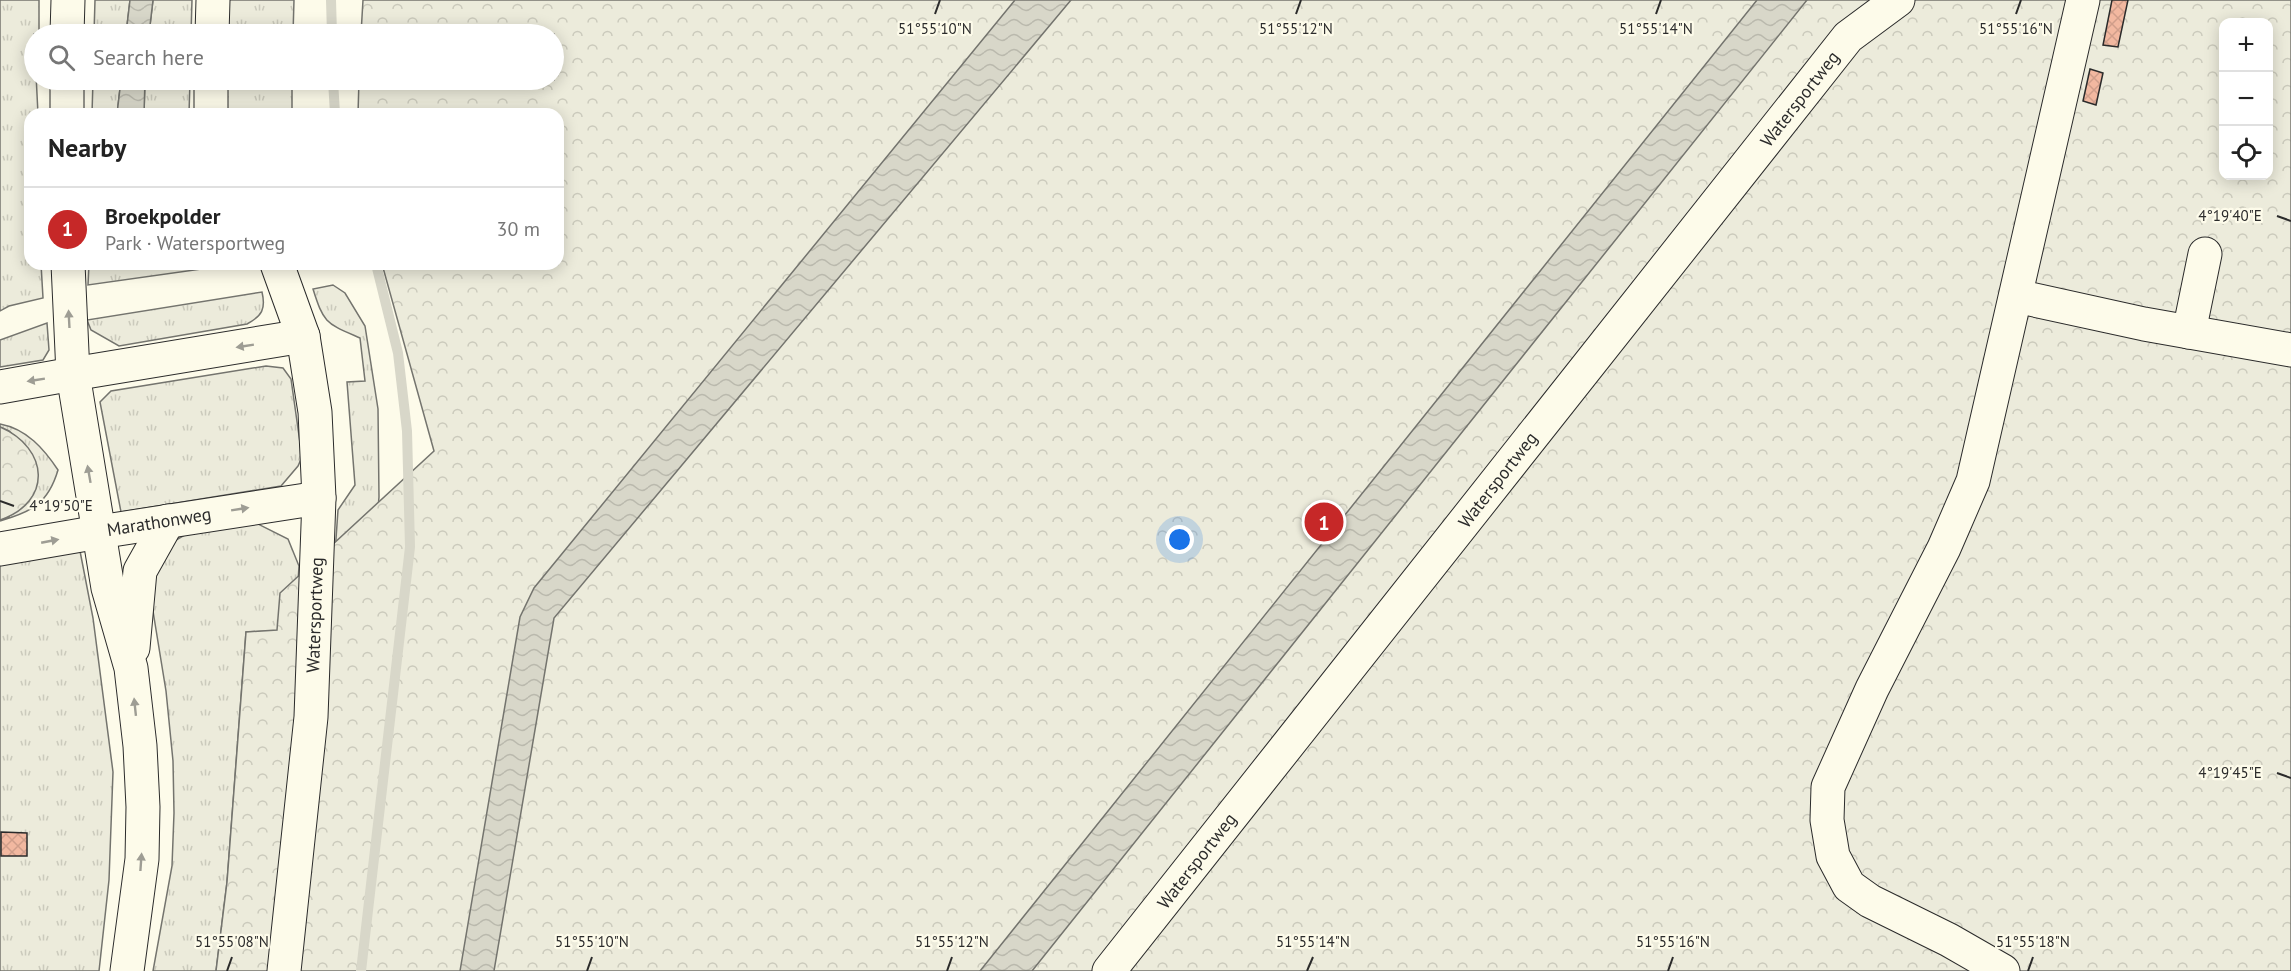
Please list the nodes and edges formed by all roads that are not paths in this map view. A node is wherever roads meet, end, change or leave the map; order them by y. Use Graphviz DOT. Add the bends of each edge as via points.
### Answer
graph roads {
  1 [pos="68,0"];
  2 [pos="213,0"];
  3 [pos="1898,0"];
  4 [pos="2083,0"];
  5 [pos="67,24"];
  6 [pos="212,24"];
  7 [pos="67,90"];
  8 [pos="211,90"];
  9 [pos="67,108"];
  10 [pos="211,108"];
  11 [pos="2205,254"];
  12 [pos="68,270"];
  13 [pos="279,270"];
  14 [pos="2016,296"];
  15 [pos="2189,332"];
  16 [pos="303,336"];
  17 [pos="2291,350"];
  18 [pos="72,374"];
  19 [pos="0,387"];
  20 [pos="320,498"];
  21 [pos="168,521"];
  22 [pos="99,532"];
  23 [pos="0,549"];
  24 [pos="131,668"];
  25 [pos="127,971"];
  26 [pos="284,971"];
  27 [pos="1110,971"];
  28 [pos="2003,971"];
  1 -- 5 [label="main road"];
  2 -- 6 [label="main road"];
  3 -- 27 [label="main road, Watersportweg" via="1848,38"];
  4 -- 14 [label="main road"];
  7 -- 9 [label="main road"];
  8 -- 10 [label="main road"];
  11 -- 15 [label="main road"];
  18 -- 12 [label="main road, one-way"];
  13 -- 16 [label="main road, Watersportweg"];
  14 -- 15 [label="main road"];
  14 -- 28 [label="main road" via="1973,482 1828,787 1827,820 1833,856 1849,886"];
  15 -- 17 [label="main road"];
  16 -- 18 [label="main road, one-way"];
  16 -- 20 [label="main road, Watersportweg" via="315,412"];
  18 -- 19 [label="main road, one-way"];
  22 -- 18 [label="main road, one-way"];
  21 -- 20 [label="main road, Marathonweg, one-way"];
  20 -- 26 [label="main road, Watersportweg" via="311,717"];
  21 -- 22 [label="main road, Marathonweg"];
  21 -- 24 [label="main road" via="140,571"];
  23 -- 22 [label="main road, Marathonweg, one-way"];
  22 -- 24 [label="main road" via="108,588"];
  25 -- 24 [label="main road, one-way" via="142,859 143,807"];
}
